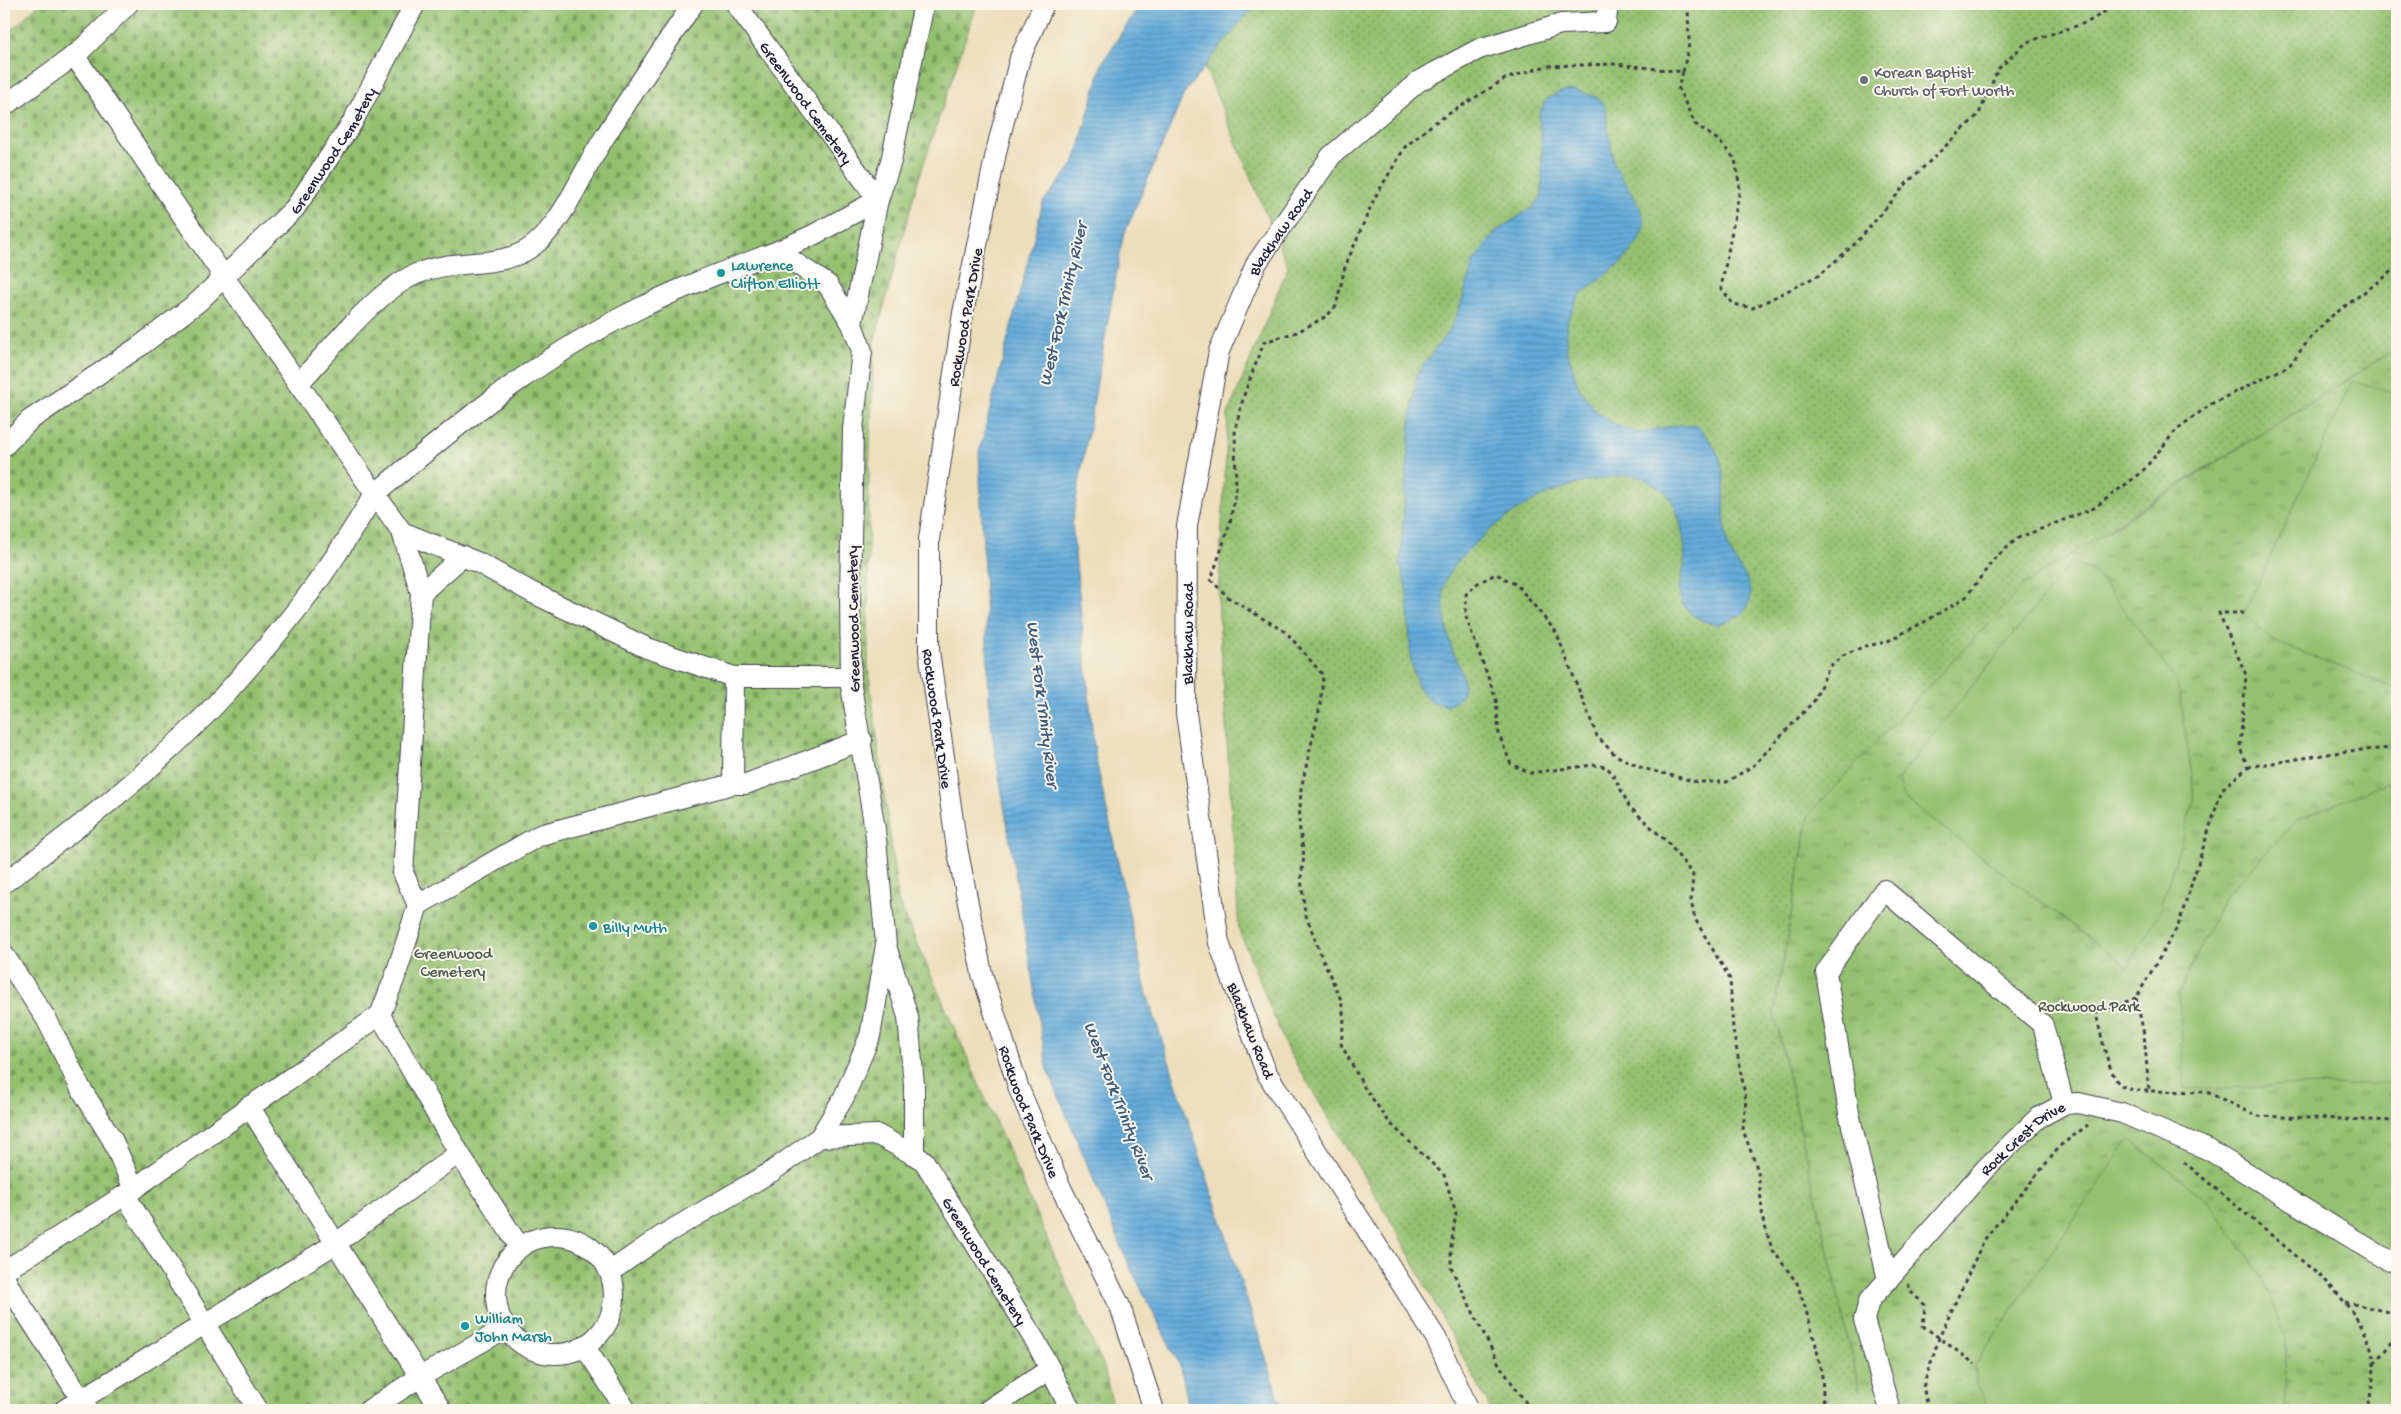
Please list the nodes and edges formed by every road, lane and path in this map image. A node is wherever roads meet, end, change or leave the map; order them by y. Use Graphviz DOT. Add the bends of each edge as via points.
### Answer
graph roads {
  1 [pos="128,4"];
  2 [pos="415,4"];
  3 [pos="693,4"];
  4 [pos="736,4"];
  5 [pos="924,4"];
  6 [pos="1044,4"];
  7 [pos="1608,4"];
  8 [pos="1688,4"];
  9 [pos="2117,4"];
  10 [pos="74,55"];
  11 [pos="1683,72"];
  12 [pos="4,106"];
  13 [pos="878,200"];
  14 [pos="778,251"];
  15 [pos="2397,268"];
  16 [pos="224,278"];
  17 [pos="852,324"];
  18 [pos="298,384"];
  19 [pos="4,446"];
  20 [pos="375,494"];
  21 [pos="402,532"];
  22 [pos="463,556"];
  23 [pos="422,593"];
  24 [pos="2244,613"];
  25 [pos="734,676"];
  26 [pos="851,677"];
  27 [pos="862,740"];
  28 [pos="2397,748"];
  29 [pos="2248,767"];
  30 [pos="733,784"];
  31 [pos="4,883"];
  32 [pos="418,905"];
  33 [pos="886,945"];
  34 [pos="4,955"];
  35 [pos="2136,998"];
  36 [pos="380,1015"];
  37 [pos="2149,1091"];
  38 [pos="2064,1104"];
  39 [pos="249,1106"];
  40 [pos="2397,1121"];
  41 [pos="2091,1123"];
  42 [pos="820,1137"];
  43 [pos="459,1153"];
  44 [pos="914,1155"];
  45 [pos="2182,1160"];
  46 [pos="130,1192"];
  47 [pos="335,1244"];
  48 [pos="519,1246"];
  49 [pos="2397,1263"];
  50 [pos="4,1271"];
  51 [pos="611,1271"];
  52 [pos="1894,1272"];
  53 [pos="4,1278"];
  54 [pos="2345,1301"];
  55 [pos="2397,1314"];
  56 [pos="205,1322"];
  57 [pos="506,1328"];
  58 [pos="2397,1337"];
  59 [pos="1939,1338"];
  60 [pos="585,1347"];
  61 [pos="2374,1363"];
  62 [pos="1975,1364"];
  63 [pos="1050,1369"];
  64 [pos="420,1377"];
  65 [pos="85,1405"];
  66 [pos="64,1410"];
  67 [pos="258,1410"];
  68 [pos="369,1410"];
  69 [pos="441,1410"];
  70 [pos="626,1410"];
  71 [pos="988,1410"];
  72 [pos="1071,1410"];
  73 [pos="1154,1410"];
  74 [pos="1469,1410"];
  75 [pos="1531,1410"];
  76 [pos="1824,1410"];
  77 [pos="1890,1410"];
  78 [pos="1929,1410"];
  79 [pos="2368,1410"];
  1 -- 10 [label="street"];
  2 -- 16 [label="street, Greenwood Cemetery" via="352,123 294,208"];
  3 -- 18 [label="street" via="602,142 557,221 532,246 503,260 453,264 417,273 385,292"];
  4 -- 13 [label="street, Greenwood Cemetery"];
  5 -- 13 [label="street" via="891,161"];
  6 -- 73 [label="street, Rockwood Park Drive" via="1020,58 997,148 963,313 929,539 929,651 956,842 982,974 1019,1089 1061,1188 1120,1306"];
  7 -- 74 [label="street, Blackhaw Road" via="1606,22 1561,24 1479,49 1419,82 1331,156 1256,264 1219,351 1187,526 1186,713 1219,943 1266,1072 1436,1338"];
  8 -- 11 [label="path" via="1690,44"];
  9 -- 11 [label="path" via="2088,22 2027,42 1998,68 1979,114 1907,183 1858,241 1821,274 1753,308 1733,304 1721,288 1740,189 1735,159 1718,140 1695,124 1678,87"];
  10 -- 12 [label="street"];
  10 -- 16 [label="street"];
  11 -- 75 [label="path" via="1616,64 1546,66 1505,79 1434,123 1405,147 1374,199 1348,258 1336,306 1327,316 1297,332 1264,342 1234,430 1236,490 1230,523 1211,580 1229,598 1287,633 1324,675 1301,789 1300,824 1304,856 1301,878 1305,913 1341,1000 1344,1019 1341,1044 1364,1087 1389,1122 1444,1175 1456,1212 1451,1268 1500,1366"];
  13 -- 14 [label="street"];
  13 -- 17 [label="street"];
  14 -- 17 [label="street, Greenwood Cemetery" via="828,285"];
  14 -- 20 [label="street" via="675,291 583,339 488,402"];
  15 -- 76 [label="path" via="2329,318 2289,366 2211,404 2177,429 2141,473 2094,508 2018,538 1994,559 1966,597 1926,622 1886,642 1865,646 1843,656 1829,668 1814,701 1754,765 1727,782 1697,782 1642,768 1615,755 1597,736 1556,632 1517,585 1496,574 1466,594 1466,617 1496,699 1499,735 1511,764 1530,773 1592,765 1607,767 1628,806 1669,844 1693,875 1695,919 1730,979 1732,1030 1746,1100 1743,1130 1758,1171 1763,1220 1772,1249 1797,1283 1805,1306 1822,1376"];
  16 -- 18 [label="street"];
  16 -- 19 [label="street, Greenwood Cemetery" via="140,346 30,420"];
  17 -- 26 [label="street, Greenwood Cemetery" via="862,351 853,429"];
  18 -- 20 [label="street"];
  20 -- 21 [label="street"];
  20 -- 31 [label="street" via="329,566 226,692 164,753 75,831"];
  21 -- 22 [label="street"];
  21 -- 23 [label="street"];
  22 -- 23 [label="street"];
  22 -- 25 [label="street" via="646,648"];
  23 -- 32 [label="street" via="403,873"];
  24 -- 29 [label="path" via="2219,613 2246,675 2240,748"];
  25 -- 26 [label="street"];
  25 -- 30 [label="street"];
  26 -- 27 [label="street, Greenwood Cemetery"];
  27 -- 30 [label="street" via="746,784"];
  27 -- 33 [label="street, Greenwood Cemetery" via="875,829"];
  28 -- 29 [label="path" via="2347,751"];
  29 -- 35 [label="path" via="2222,789 2178,926"];
  30 -- 32 [label="street" via="540,835"];
  32 -- 36 [label="street"];
  33 -- 42 [label="street, Greenwood Cemetery" via="870,1036 844,1097"];
  33 -- 44 [label="street, Greenwood Cemetery" via="908,1017 914,1085"];
  34 -- 46 [label="street" via="47,1020 80,1087 112,1139"];
  35 -- 37 [label="path" via="2144,1034"];
  35 -- 37 [label="path" via="2096,1013 2117,1082 2131,1090"];
  36 -- 39 [label="street"];
  36 -- 43 [label="street"];
  37 -- 40 [label="path" via="2208,1092 2257,1116"];
  38 -- 49 [label="street, Rock Crest Drive" via="2079,1103 2122,1112 2209,1150"];
  38 -- 52 [label="street, Rock Crest Drive" via="2038,1118 1985,1169"];
  38 -- 52 [label="street" via="2043,1025 1884,890 1826,972 1849,1113"];
  39 -- 46 [label="street"];
  39 -- 47 [label="street"];
  41 -- 59 [label="path" via="2061,1145 1984,1240"];
  42 -- 44 [label="street, Greenwood Cemetery" via="878,1135"];
  42 -- 51 [label="street, Greenwood Cemetery" via="771,1172 664,1235"];
  43 -- 47 [label="street"];
  43 -- 48 [label="street"];
  44 -- 63 [label="street, Greenwood Cemetery" via="924,1161 964,1222"];
  45 -- 54 [label="path" via="2326,1281"];
  46 -- 50 [label="street"];
  46 -- 56 [label="street"];
  47 -- 56 [label="street"];
  47 -- 64 [label="street"];
  48 -- 51 [label="street" via="540,1236 569,1236 595,1249"];
  48 -- 57 [label="street" via="499,1273 496,1294"];
  51 -- 60 [label="street" via="616,1295 612,1314 604,1330"];
  52 -- 59 [label="path" via="1925,1305 1923,1326"];
  52 -- 77 [label="street, Rock Crest Drive" via="1869,1301 1864,1320"];
  53 -- 65 [label="street"];
  54 -- 55 [label="path"];
  54 -- 61 [label="path" via="2365,1333"];
  56 -- 65 [label="street"];
  56 -- 67 [label="street"];
  57 -- 60 [label="street" via="523,1345 542,1353 568,1353"];
  57 -- 64 [label="street"];
  58 -- 61 [label="path"];
  59 -- 62 [label="path"];
  59 -- 78 [label="path" via="1923,1387"];
  60 -- 70 [label="street"];
  61 -- 79 [label="path"];
  63 -- 71 [label="street"];
  63 -- 72 [label="street, Greenwood Cemetery"];
  64 -- 68 [label="street"];
  64 -- 69 [label="street"];
  65 -- 66 [label="street"];
}
